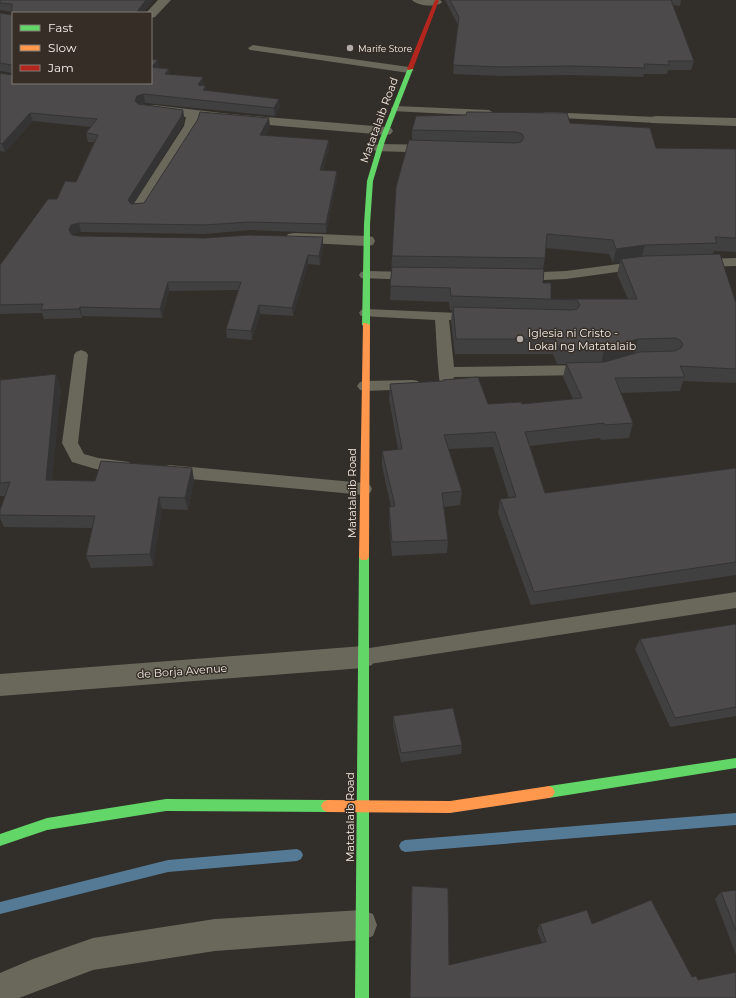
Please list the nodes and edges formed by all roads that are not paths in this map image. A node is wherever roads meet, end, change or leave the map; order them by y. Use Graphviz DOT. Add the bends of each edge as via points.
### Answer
graph roads {
  1 [pos="164,0"];
  2 [pos="418,0"];
  3 [pos="437,1"];
  4 [pos="152,13"];
  5 [pos="253,48"];
  6 [pos="410,70"];
  7 [pos="145,108"];
  8 [pos="396,109"];
  9 [pos="194,114"];
  10 [pos="498,114"];
  11 [pos="538,115"];
  12 [pos="656,120"];
  13 [pos="736,122"];
  14 [pos="386,130"];
  15 [pos="380,148"];
  16 [pos="449,149"];
  17 [pos="139,208"];
  18 [pos="281,238"];
  19 [pos="367,241"];
  20 [pos="736,262"];
  21 [pos="688,263"];
  22 [pos="656,264"];
  23 [pos="366,275"];
  24 [pos="429,276"];
  25 [pos="508,277"];
  26 [pos="366,313"];
  27 [pos="442,316"];
  28 [pos="489,317"];
  29 [pos="81,355"];
  30 [pos="601,370"];
  31 [pos="448,372"];
  32 [pos="365,386"];
  33 [pos="364,489"];
  34 [pos="736,600"];
  35 [pos="363,657"];
  36 [pos="0,685"];
  37 [pos="736,763"];
  38 [pos="362,806"];
  39 [pos="0,840"];
  40 [pos="362,924"];
  41 [pos="0,990"];
  42 [pos="362,998"];
  1 -- 4 [label="street"];
  2 -- 3 [label="street"];
  3 -- 6 [label="main road, Matatalaib Road"];
  5 -- 6 [label="lane"];
  6 -- 8 [label="main road, Matatalaib Road"];
  7 -- 9 [label="street"];
  8 -- 10 [label="lane"];
  8 -- 14 [label="main road, Matatalaib Road"];
  9 -- 14 [label="street"];
  9 -- 17 [label="street" via="191,126"];
  11 -- 12 [label="lane"];
  12 -- 13 [label="street"];
  14 -- 15 [label="main road, Matatalaib Road"];
  15 -- 16 [label="street"];
  15 -- 19 [label="main road, Matatalaib Road" via="370,181"];
  18 -- 19 [label="street"];
  19 -- 23 [label="main road, Matatalaib Road"];
  20 -- 21 [label="lane"];
  22 -- 25 [label="lane" via="539,278"];
  23 -- 24 [label="lane"];
  23 -- 26 [label="main road, Matatalaib Road"];
  26 -- 27 [label="lane"];
  26 -- 32 [label="main road, Matatalaib Road"];
  27 -- 28 [label="lane"];
  27 -- 31 [label="lane"];
  29 -- 33 [label="lane" via="70,444 78,458 98,464"];
  30 -- 31 [label="lane"];
  31 -- 32 [label="lane" via="446,383"];
  32 -- 33 [label="main road, Matatalaib Road"];
  33 -- 35 [label="main road, Matatalaib Road"];
  34 -- 35 [label="lane"];
  35 -- 36 [label="street, de Borja Avenue"];
  35 -- 38 [label="main road, Matatalaib Road"];
  37 -- 38 [label="main road" via="450,807"];
  38 -- 39 [label="main road" via="166,805 47,824"];
  38 -- 40 [label="main road, Matatalaib Road"];
  40 -- 41 [label="street" via="215,935 93,954 33,975"];
  40 -- 42 [label="main road, Matatalaib Road"];
}
